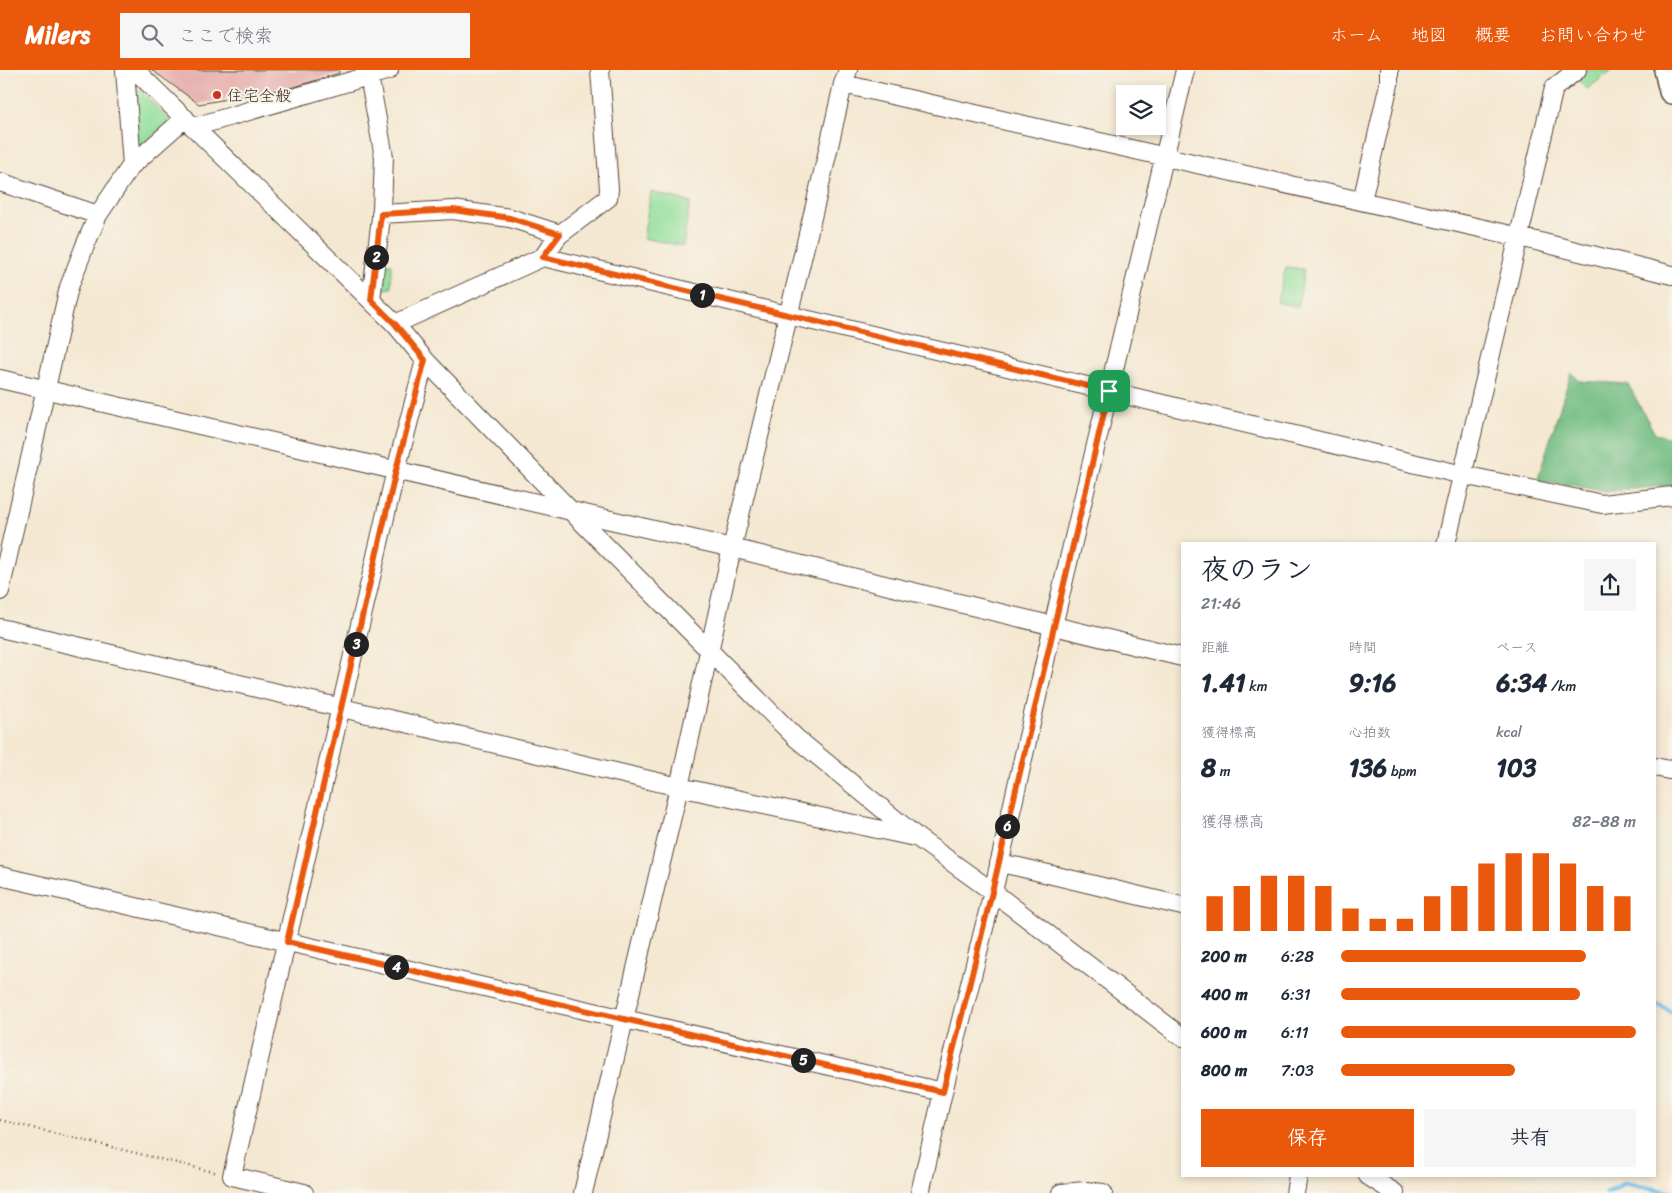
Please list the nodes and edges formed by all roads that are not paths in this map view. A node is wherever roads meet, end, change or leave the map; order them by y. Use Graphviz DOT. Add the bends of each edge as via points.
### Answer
graph roads {
  1 [pos="125,70"];
  2 [pos="135,70"];
  3 [pos="389,70"];
  4 [pos="600,70"];
  5 [pos="1185,70"];
  6 [pos="1389,70"];
  7 [pos="1577,70"];
  8 [pos="1667,70"];
  9 [pos="369,76"];
  10 [pos="845,77"];
  11 [pos="1672,91"];
  12 [pos="190,123"];
  13 [pos="1165,156"];
  14 [pos="132,165"];
  15 [pos="0,182"];
  16 [pos="1362,201"];
  17 [pos="98,214"];
  18 [pos="381,214"];
  19 [pos="560,234"];
  20 [pos="1520,237"];
  21 [pos="543,257"];
  22 [pos="1672,275"];
  23 [pos="371,300"];
  24 [pos="789,315"];
  25 [pos="395,324"];
  26 [pos="425,360"];
  27 [pos="0,379"];
  28 [pos="47,390"];
  29 [pos="1109,391"];
  30 [pos="396,470"];
  31 [pos="1463,475"];
  32 [pos="1672,496"];
  33 [pos="572,512"];
  34 [pos="1446,542"];
  35 [pos="732,548"];
  36 [pos="0,591"];
  37 [pos="1054,626"];
  38 [pos="0,628"];
  39 [pos="710,652"];
  40 [pos="1181,657"];
  41 [pos="341,707"];
  42 [pos="1656,767"];
  43 [pos="1672,769"];
  44 [pos="679,787"];
  45 [pos="918,838"];
  46 [pos="999,863"];
  47 [pos="0,876"];
  48 [pos="992,892"];
  49 [pos="1181,906"];
  50 [pos="287,942"];
  51 [pos="624,1019"];
  52 [pos="1181,1036"];
  53 [pos="943,1092"];
  54 [pos="1298,1177"];
  55 [pos="1369,1177"];
  56 [pos="304,1193"];
  57 [pos="583,1193"];
  58 [pos="920,1193"];
  59 [pos="1061,1193"];
  60 [pos="1103,1193"];
  61 [pos="1295,1193"];
  62 [pos="1396,1193"];
  1 -- 14 [label="street"];
  2 -- 12 [label="street"];
  3 -- 9 [label="street"];
  4 -- 19 [label="street" via="608,198"];
  5 -- 13 [label="street"];
  6 -- 16 [label="street" via="1389,84"];
  7 -- 20 [label="street" via="1554,88"];
  8 -- 11 [label="highway"];
  9 -- 12 [label="street"];
  9 -- 18 [label="street" via="384,158"];
  10 -- 13 [label="street"];
  10 -- 24 [label="street"];
  12 -- 14 [label="street"];
  12 -- 23 [label="street"];
  13 -- 16 [label="street"];
  13 -- 29 [label="street"];
  14 -- 17 [label="street"];
  15 -- 17 [label="street"];
  16 -- 20 [label="street"];
  17 -- 28 [label="street" via="69,287"];
  18 -- 19 [label="street" via="453,210 510,218"];
  18 -- 23 [label="street"];
  19 -- 21 [label="street"];
  20 -- 22 [label="street"];
  20 -- 31 [label="street"];
  21 -- 24 [label="street"];
  21 -- 25 [label="street"];
  23 -- 25 [label="street"];
  24 -- 29 [label="street"];
  24 -- 35 [label="street"];
  25 -- 26 [label="street"];
  26 -- 30 [label="street"];
  26 -- 33 [label="street"];
  27 -- 28 [label="street"];
  28 -- 30 [label="street"];
  28 -- 36 [label="street"];
  29 -- 31 [label="street"];
  29 -- 37 [label="street"];
  30 -- 33 [label="street"];
  30 -- 41 [label="street"];
  31 -- 32 [label="street" via="1602,504"];
  31 -- 34 [label="street"];
  33 -- 35 [label="street"];
  33 -- 39 [label="street"];
  35 -- 37 [label="street"];
  35 -- 39 [label="street"];
  37 -- 40 [label="street"];
  37 -- 46 [label="street"];
  38 -- 41 [label="street"];
  39 -- 44 [label="street"];
  39 -- 45 [label="street" via="796,738"];
  41 -- 44 [label="street"];
  41 -- 50 [label="street"];
  42 -- 43 [label="street"];
  44 -- 45 [label="street"];
  44 -- 51 [label="street"];
  45 -- 48 [label="street"];
  46 -- 48 [label="street"];
  46 -- 49 [label="street"];
  47 -- 50 [label="street"];
  48 -- 52 [label="street"];
  48 -- 53 [label="street"];
  50 -- 51 [label="street"];
  50 -- 56 [label="street" via="232,1176"];
  51 -- 53 [label="street"];
  51 -- 57 [label="street"];
  53 -- 58 [label="street"];
  54 -- 61 [label="street"];
  55 -- 62 [label="street"];
  59 -- 60 [label="street"];
}
